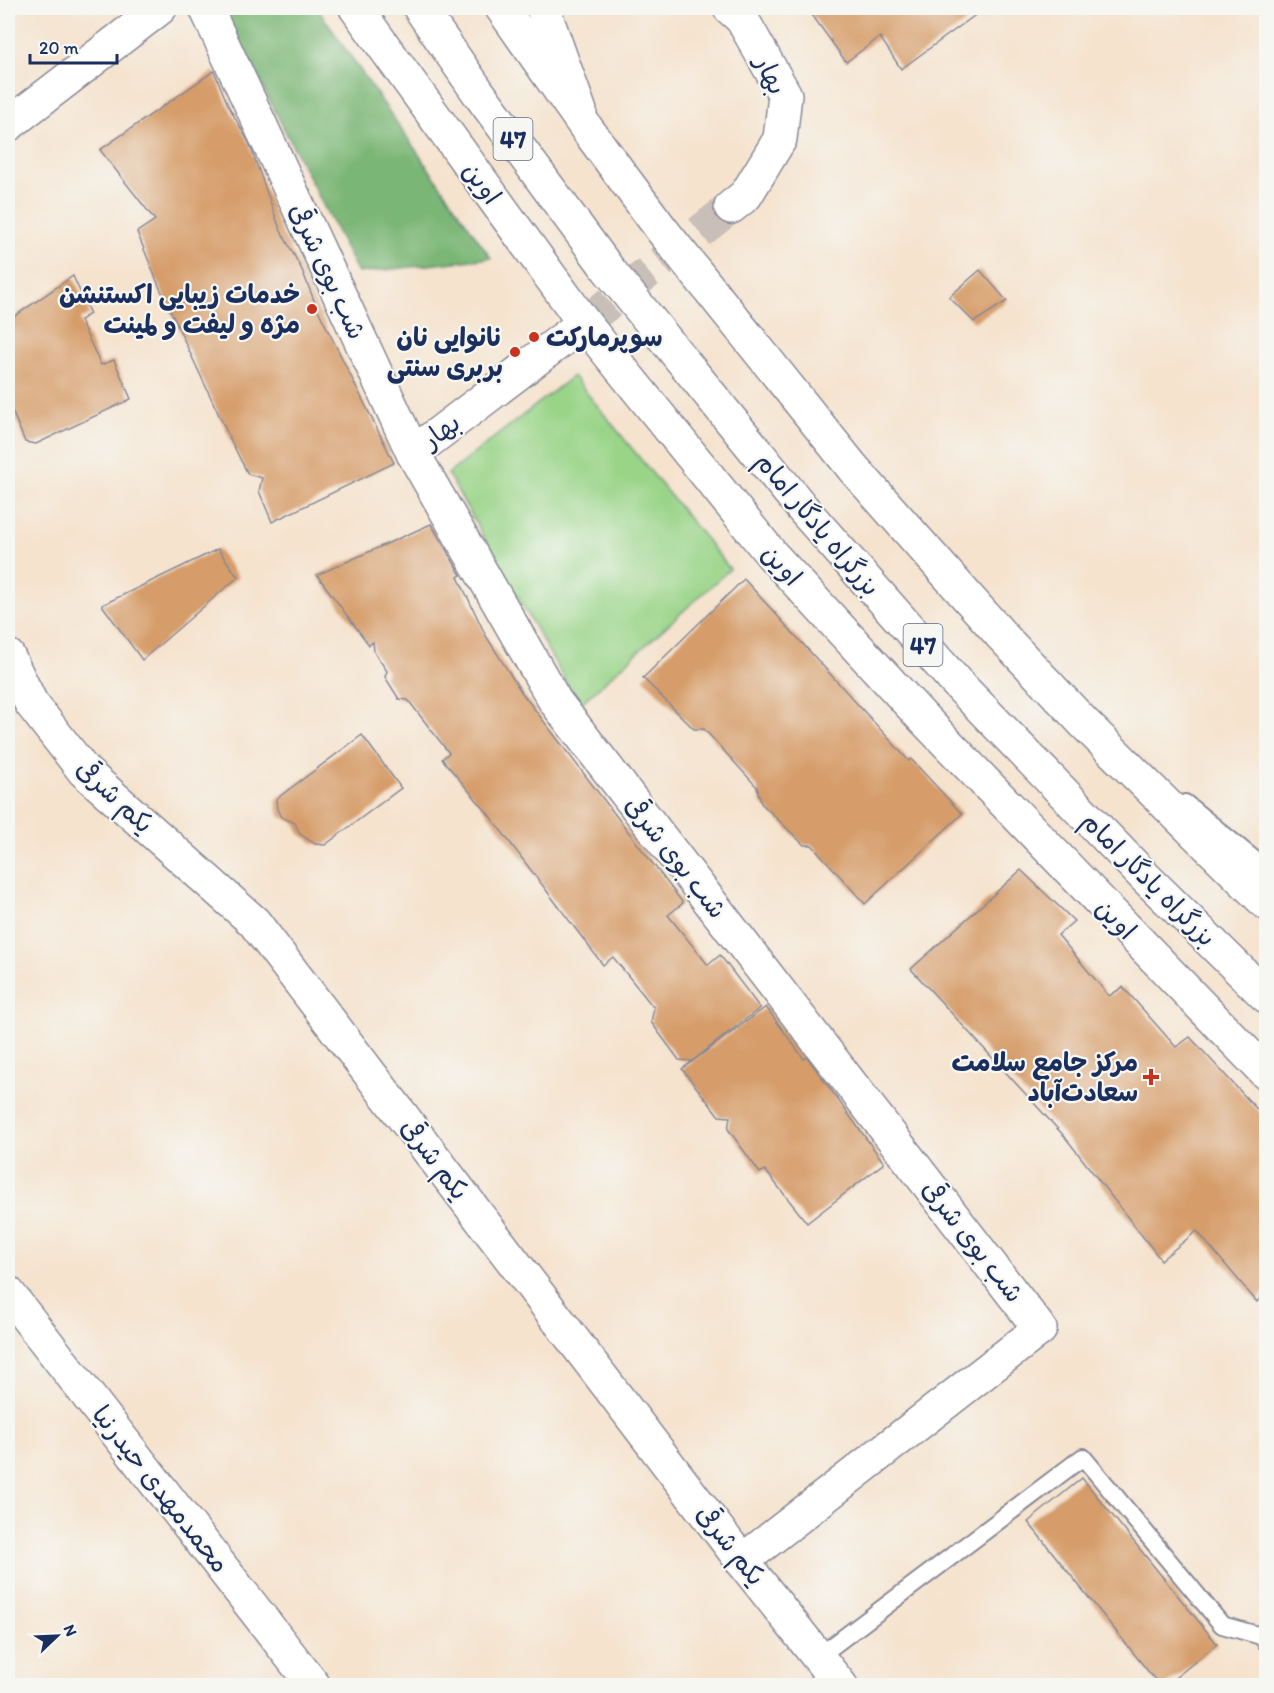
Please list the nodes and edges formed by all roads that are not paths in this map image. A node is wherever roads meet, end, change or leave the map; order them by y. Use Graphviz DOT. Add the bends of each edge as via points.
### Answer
graph roads {
  1 [pos="160,8"];
  2 [pos="206,8"];
  3 [pos="356,8"];
  4 [pos="420,8"];
  5 [pos="502,8"];
  6 [pos="543,8"];
  7 [pos="730,8"];
  8 [pos="8,124"];
  9 [pos="587,129"];
  10 [pos="731,207"];
  11 [pos="584,323"];
  12 [pos="413,453"];
  13 [pos="8,656"];
  14 [pos="1083,722"];
  15 [pos="1266,869"];
  16 [pos="1266,903"];
  17 [pos="1266,996"];
  18 [pos="1266,1073"];
  19 [pos="8,1293"];
  20 [pos="742,1561"];
  21 [pos="1266,1642"];
  22 [pos="818,1657"];
  23 [pos="314,1686"];
  24 [pos="841,1686"];
  1 -- 8 [label="main road"];
  2 -- 12 [label="main road, شب بوی شرقی"];
  3 -- 11 [label="main road, اوین"];
  4 -- 17 [label="main road, بزرگراه یادگار امام / 47" via="608,269 803,509 955,681"];
  5 -- 9 [label="main road, 47"];
  6 -- 9 [label="main road"];
  7 -- 10 [label="main road, بهار" via="742,19 785,95 780,139 746,195"];
  9 -- 14 [label="main road, 47" via="662,230 853,468"];
  11 -- 12 [label="main road, بهار"];
  11 -- 18 [label="main road, اوین" via="772,555 921,716"];
  12 -- 20 [label="main road, شب بوی شرقی" via="555,701 1040,1329"];
  13 -- 20 [label="main road, یکم شرقی" via="31,703 84,771 254,922"];
  14 -- 15 [label="lane"];
  14 -- 16 [label="main road, 47"];
  19 -- 23 [label="main road, محمدمهدی حیدرنیا"];
  20 -- 22 [label="main road, یکم شرقی"];
  21 -- 22 [label="lane" via="1261,1636 1222,1624 1083,1457"];
  22 -- 24 [label="main road, یکم شرقی"];
}
